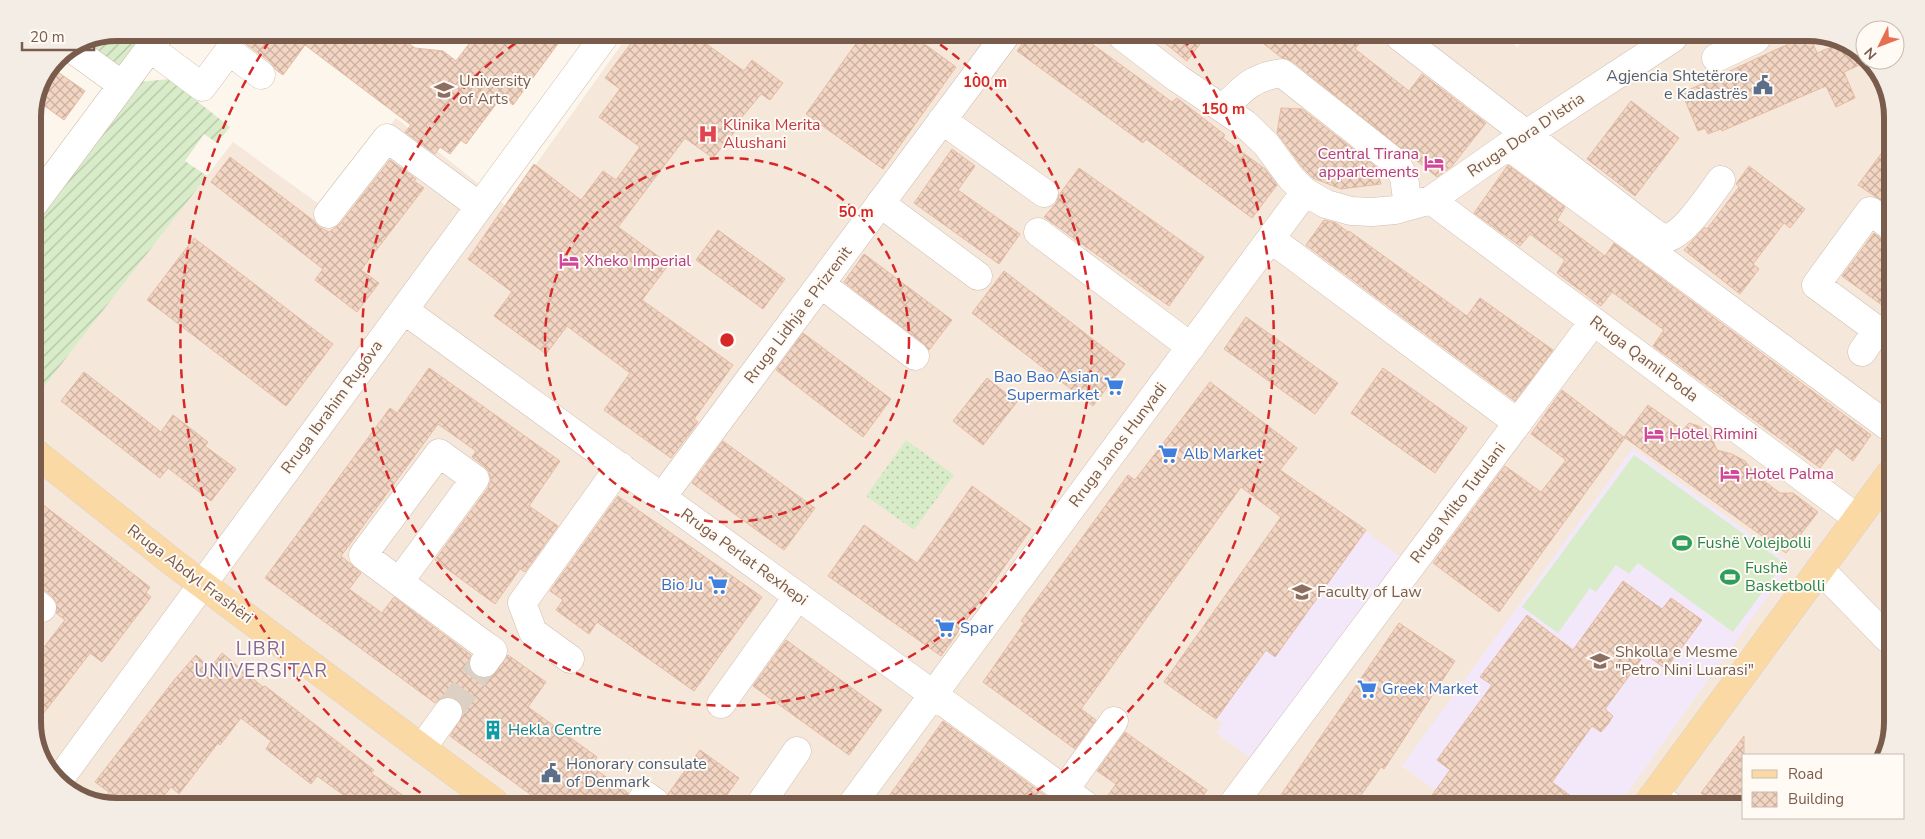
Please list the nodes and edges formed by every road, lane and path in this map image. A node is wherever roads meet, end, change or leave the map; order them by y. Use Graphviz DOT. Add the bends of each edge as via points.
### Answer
graph roads {
  1 [pos="154,41"];
  2 [pos="156,41"];
  3 [pos="601,41"];
  4 [pos="1001,41"];
  5 [pos="1129,41"];
  6 [pos="1405,41"];
  7 [pos="1668,41"];
  8 [pos="1750,41"];
  9 [pos="77,52"];
  10 [pos="1716,58"];
  11 [pos="261,76"];
  12 [pos="122,86"];
  13 [pos="1224,108"];
  14 [pos="942,120"];
  15 [pos="1518,140"];
  16 [pos="1721,180"];
  17 [pos="1305,192"];
  18 [pos="41,194"];
  19 [pos="1044,194"];
  20 [pos="880,203"];
  21 [pos="1420,203"];
  22 [pos="479,206"];
  23 [pos="328,214"];
  24 [pos="1884,221"];
  25 [pos="1038,232"];
  26 [pos="1270,239"];
  27 [pos="978,276"];
  28 [pos="821,284"];
  29 [pos="404,310"];
  30 [pos="1593,322"];
  31 [pos="1191,347"];
  32 [pos="1862,352"];
  33 [pos="915,356"];
  34 [pos="1518,423"];
  35 [pos="1884,423"];
  36 [pos="41,457"];
  37 [pos="620,466"];
  38 [pos="1884,488"];
  39 [pos="662,497"];
  40 [pos="1857,518"];
  41 [pos="1820,569"];
  42 [pos="399,582"];
  43 [pos="203,584"];
  44 [pos="798,596"];
  45 [pos="1884,635"];
  46 [pos="570,659"];
  47 [pos="484,663"];
  48 [pos="933,694"];
  49 [pos="721,704"];
  50 [pos="448,712"];
  51 [pos="1114,720"];
  52 [pos="422,748"];
  53 [pos="797,751"];
  54 [pos="62,775"];
  55 [pos="1074,797"];
  56 [pos="489,798"];
  57 [pos="764,798"];
  58 [pos="857,798"];
  59 [pos="1237,798"];
  60 [pos="1660,798"];
  1 -- 12 [label="street"];
  2 -- 11 [label="street" via="202,87 229,51"];
  3 -- 22 [label="street, Rruga Ibrahim Rugova"];
  4 -- 14 [label="street, Rruga Lidhja e Prizrenit"];
  5 -- 13 [label="street"];
  6 -- 15 [label="street"];
  7 -- 15 [label="street, Rruga Dora D'Istria"];
  8 -- 10 [label="street"];
  9 -- 12 [label="street"];
  12 -- 18 [label="street"];
  13 -- 17 [label="street" via="1266,144"];
  13 -- 21 [label="street" via="1247,85 1266,75 1282,73 1396,162"];
  14 -- 19 [label="street"];
  14 -- 20 [label="street, Rruga Lidhja e Prizrenit"];
  15 -- 16 [label="street" via="1664,238 1682,231"];
  15 -- 21 [label="street, Rruga Dora D'Istria"];
  15 -- 35 [label="street"];
  17 -- 21 [label="street" via="1326,204 1351,211 1395,210"];
  17 -- 26 [label="street, Rruga Janos Hunyadi"];
  20 -- 27 [label="street"];
  20 -- 28 [label="street, Rruga Lidhja e Prizrenit"];
  21 -- 30 [label="street, Rruga Qamil Poda"];
  22 -- 23 [label="street" via="387,138"];
  22 -- 29 [label="street, Rruga Ibrahim Rugova"];
  24 -- 32 [label="street" via="1870,210 1816,285 1877,330"];
  25 -- 31 [label="street"];
  26 -- 31 [label="street, Rruga Janos Hunyadi"];
  26 -- 34 [label="street"];
  28 -- 33 [label="street"];
  28 -- 39 [label="street, Rruga Lidhja e Prizrenit"];
  29 -- 37 [label="street, Rruga Perlat Rexhepi"];
  29 -- 43 [label="street, Rruga Ibrahim Rugova"];
  30 -- 34 [label="street, Rruga Milto Tutulani"];
  30 -- 40 [label="street, Rruga Qamil Poda"];
  31 -- 48 [label="street, Rruga Janos Hunyadi"];
  34 -- 59 [label="street, Rruga Milto Tutulani"];
  36 -- 43 [label="main road, Rruga Abdyl Frashëri"];
  37 -- 39 [label="street, Rruga Perlat Rexhepi"];
  37 -- 46 [label="street" via="522,603 533,632"];
  38 -- 40 [label="main road"];
  39 -- 44 [label="street, Rruga Perlat Rexhepi"];
  40 -- 41 [label="main road"];
  41 -- 45 [label="street"];
  41 -- 60 [label="main road"];
  42 -- 47 [label="street" via="493,651"];
  43 -- 52 [label="main road, Rruga Abdyl Frashëri"];
  43 -- 54 [label="street, Rruga Ibrahim Rugova"];
  44 -- 48 [label="street, Rruga Perlat Rexhepi"];
  44 -- 49 [label="street"];
  48 -- 55 [label="street, Rruga Perlat Rexhepi"];
  48 -- 58 [label="street, Rruga Janos Hunyadi"];
  50 -- 52 [label="street"];
  51 -- 55 [label="street"];
  52 -- 56 [label="main road, Rruga Abdyl Frashëri"];
  53 -- 57 [label="street"];
}
